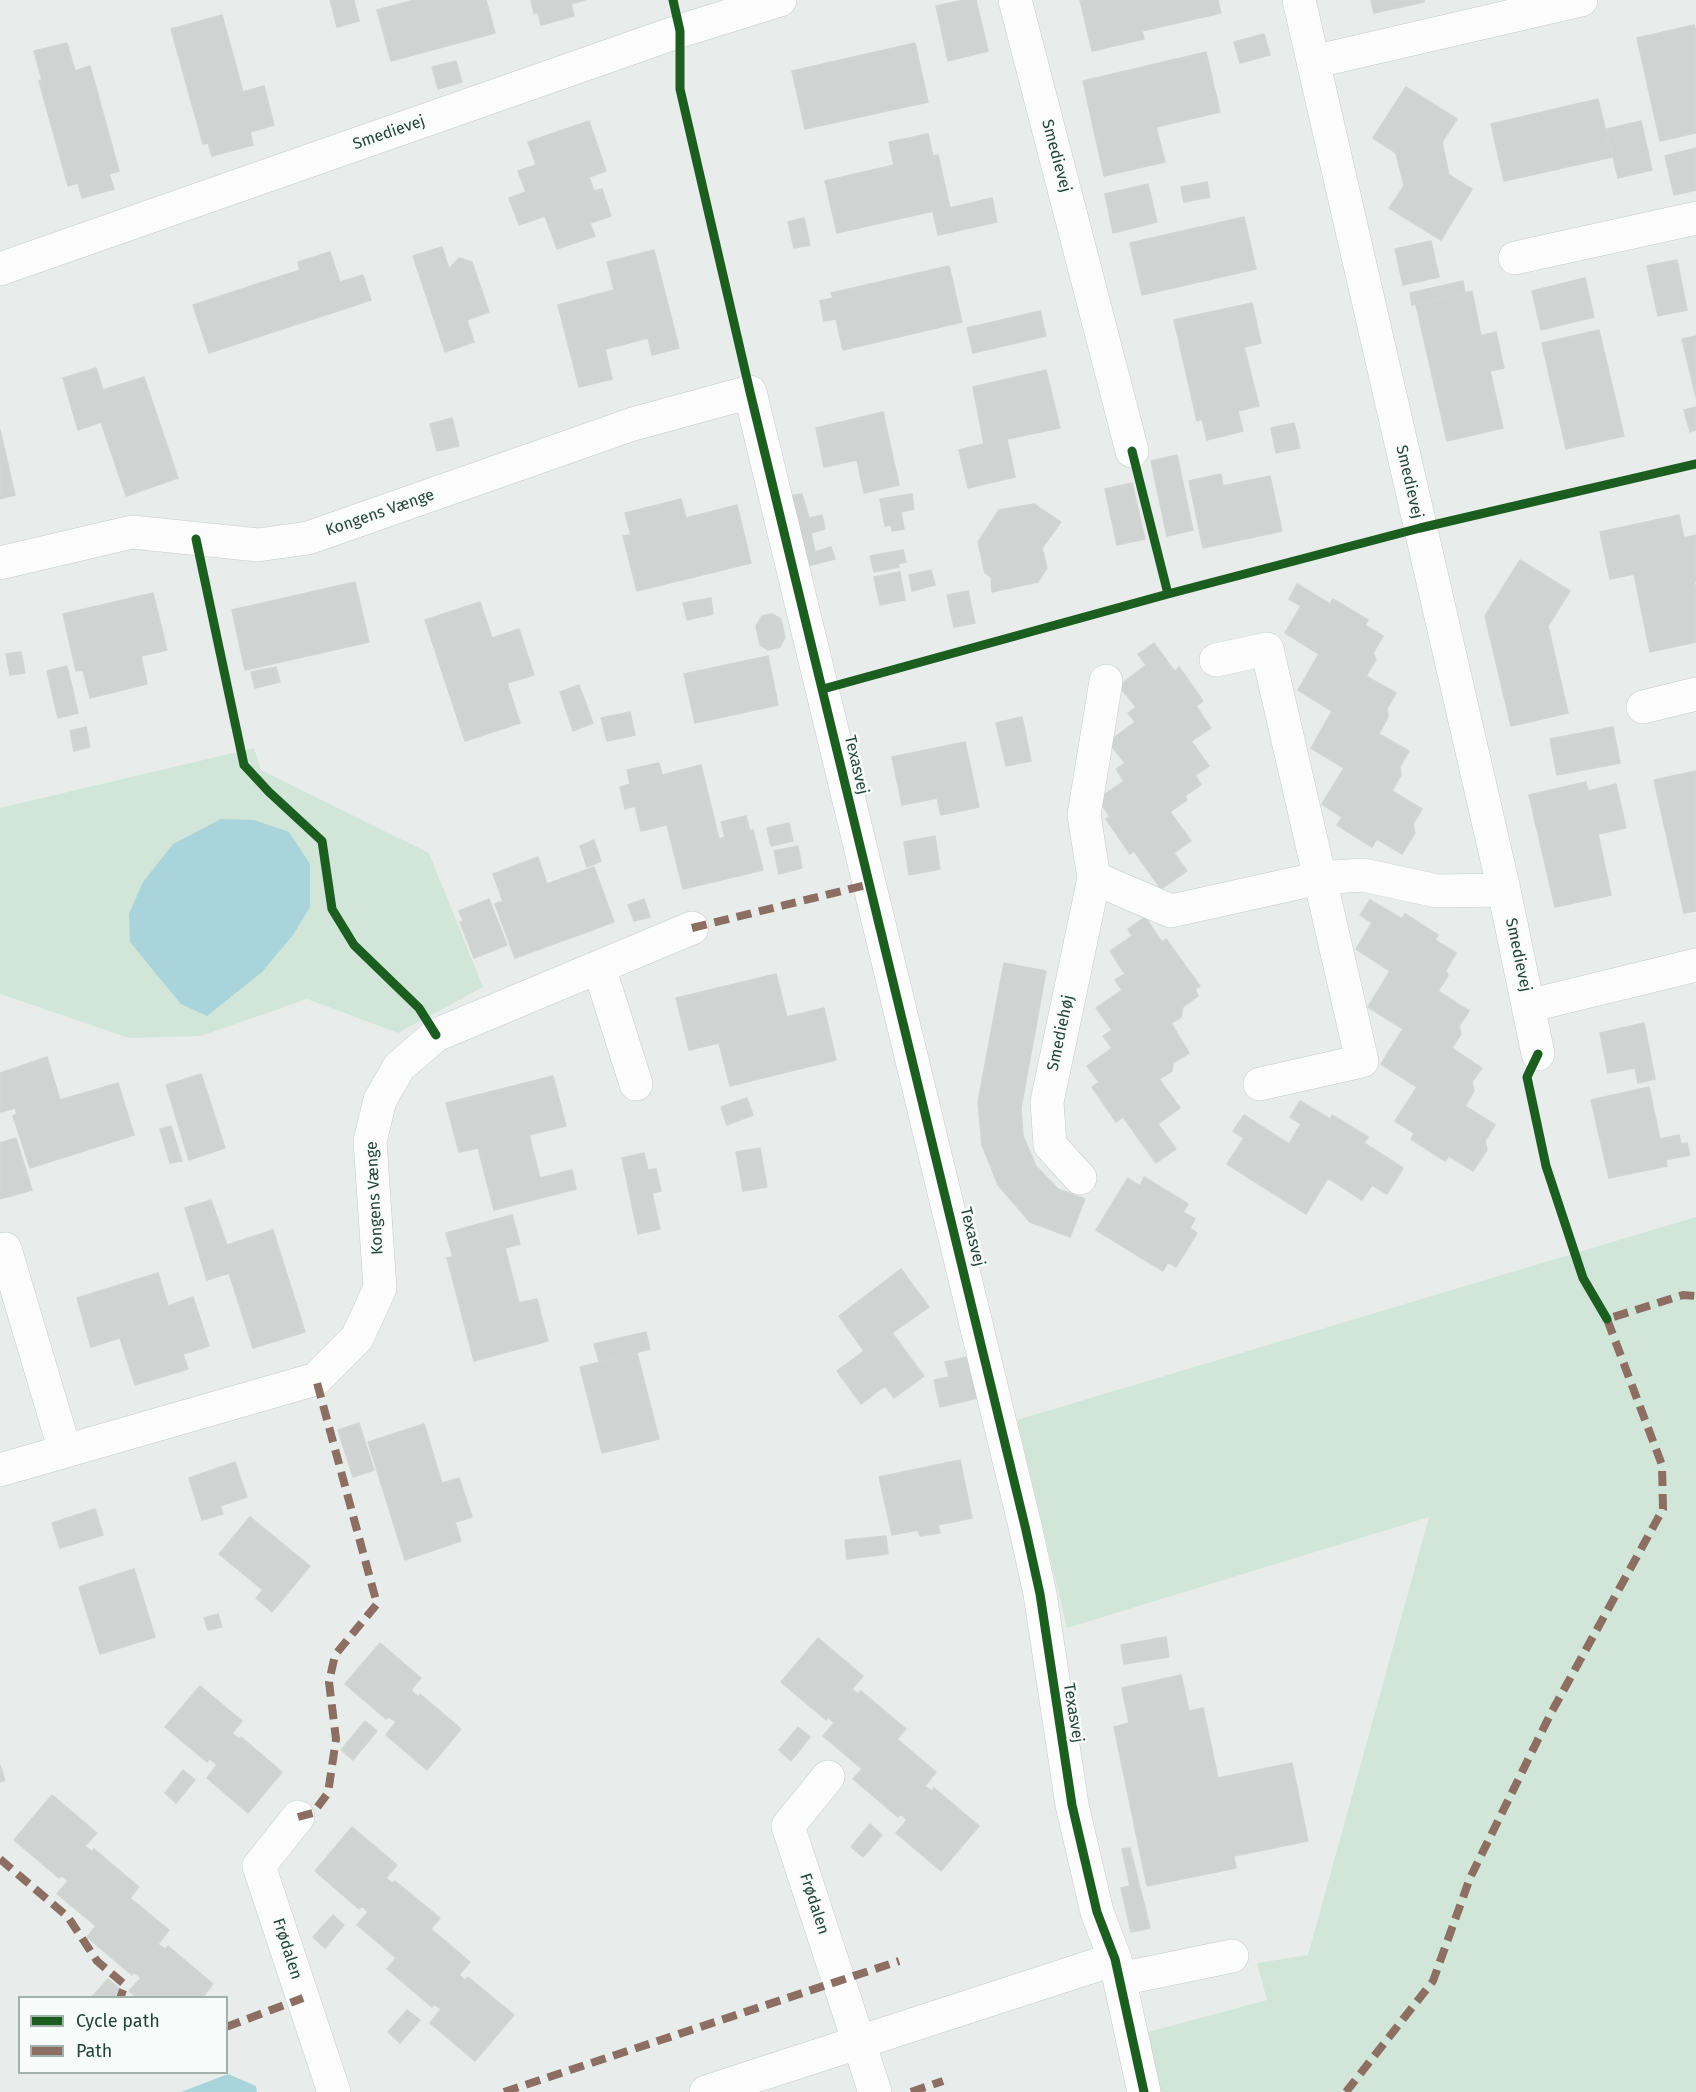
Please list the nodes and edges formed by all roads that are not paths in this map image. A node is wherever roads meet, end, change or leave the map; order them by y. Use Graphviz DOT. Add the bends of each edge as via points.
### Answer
graph roads {
  1 [pos="780,0"];
  2 [pos="1015,0"];
  3 [pos="1299,0"];
  4 [pos="1581,0"];
  5 [pos="1313,62"];
  6 [pos="1696,218"];
  7 [pos="1515,258"];
  8 [pos="0,269"];
  9 [pos="750,392"];
  10 [pos="1132,451"];
  11 [pos="0,563"];
  12 [pos="1216,660"];
  13 [pos="1106,681"];
  14 [pos="1696,694"];
  15 [pos="1643,707"];
  16 [pos="1094,878"];
  17 [pos="1320,878"];
  18 [pos="1504,890"];
  19 [pos="692,928"];
  20 [pos="1696,965"];
  21 [pos="598,967"];
  22 [pos="1528,1006"];
  23 [pos="1538,1053"];
  24 [pos="636,1084"];
  25 [pos="1260,1084"];
  26 [pos="1080,1178"];
  27 [pos="5,1249"];
  28 [pos="65,1451"];
  29 [pos="0,1470"];
  30 [pos="828,1777"];
  31 [pos="298,1817"];
  32 [pos="1232,1956"];
  33 [pos="1118,1969"];
  34 [pos="859,2042"];
  35 [pos="334,2092"];
  36 [pos="706,2092"];
  37 [pos="874,2092"];
  38 [pos="1144,2092"];
  1 -- 8 [label="street, Smedievej" via="657,39"];
  2 -- 10 [label="street, Smedievej"];
  3 -- 5 [label="street, Smedievej"];
  4 -- 5 [label="street"];
  5 -- 18 [label="street, Smedievej"];
  6 -- 7 [label="street"];
  9 -- 11 [label="street, Kongens Vænge" via="633,424 308,538 258,545 132,532"];
  9 -- 33 [label="street, Texasvej" via="1023,1515 1040,1594 1072,1804 1097,1912"];
  12 -- 17 [label="street" via="1266,649"];
  13 -- 16 [label="street, Smediehøj" via="1084,814"];
  14 -- 15 [label="street"];
  16 -- 17 [label="street" via="1171,911"];
  16 -- 26 [label="street, Smediehøj" via="1047,1102 1050,1145"];
  17 -- 18 [label="street" via="1363,875 1437,891"];
  17 -- 25 [label="street" via="1362,1060"];
  18 -- 22 [label="street, Smedievej"];
  19 -- 21 [label="street, Kongens Vænge"];
  20 -- 22 [label="street, Smedievej"];
  21 -- 24 [label="street"];
  21 -- 28 [label="street, Kongens Vænge" via="436,1035 399,1067 380,1100 370,1141 380,1288 357,1338 316,1378"];
  22 -- 23 [label="street, Smedievej"];
  27 -- 28 [label="street"];
  28 -- 29 [label="street, Kongens Vænge"];
  30 -- 34 [label="street, Frødalen" via="789,1826"];
  31 -- 35 [label="street, Frødalen" via="259,1866"];
  32 -- 33 [label="street"];
  33 -- 34 [label="street"];
  33 -- 38 [label="street, Texasvej"];
  34 -- 36 [label="street"];
  34 -- 37 [label="street, Frødalen"];
}
